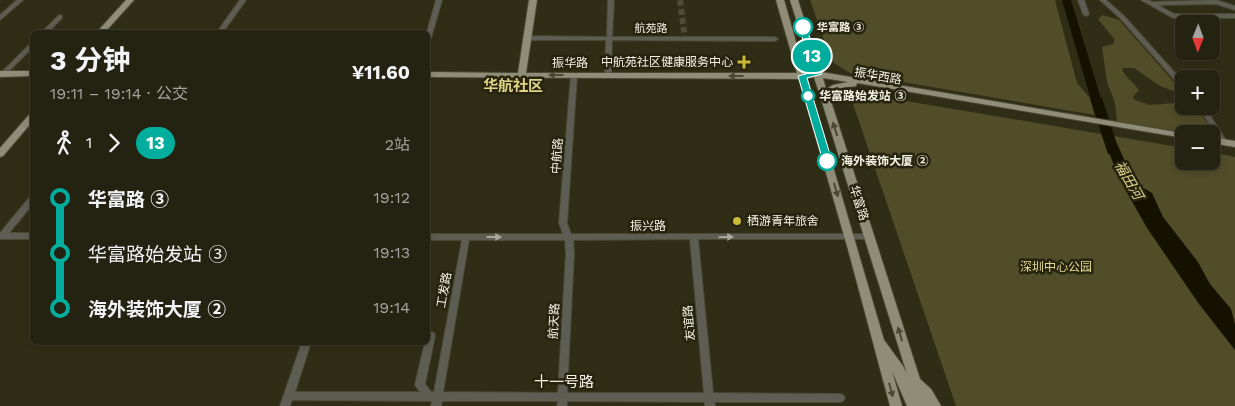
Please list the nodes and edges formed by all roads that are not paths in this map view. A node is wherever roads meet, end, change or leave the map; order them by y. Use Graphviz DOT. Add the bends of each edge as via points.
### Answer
graph roads {
  1 [pos="20,0"];
  2 [pos="130,0"];
  3 [pos="135,0"];
  4 [pos="243,0"];
  5 [pos="439,0"];
  6 [pos="533,0"];
  7 [pos="611,0"];
  8 [pos="780,0"];
  9 [pos="794,0"];
  10 [pos="1081,0"];
  11 [pos="1103,0"];
  12 [pos="1144,0"];
  13 [pos="1214,1"];
  14 [pos="1150,4"];
  15 [pos="1235,8"];
  16 [pos="1086,14"];
  17 [pos="1226,14"];
  18 [pos="1235,16"];
  19 [pos="60,17"];
  20 [pos="0,18"];
  21 [pos="47,30"];
  22 [pos="103,30"];
  23 [pos="109,30"];
  24 [pos="221,30"];
  25 [pos="430,31"];
  26 [pos="527,38"];
  27 [pos="609,38"];
  28 [pos="775,39"];
  29 [pos="30,47"];
  30 [pos="2,74"];
  31 [pos="30,74"];
  32 [pos="430,75"];
  33 [pos="522,75"];
  34 [pos="574,75"];
  35 [pos="608,75"];
  36 [pos="802,76"];
  37 [pos="818,76"];
  38 [pos="1175,77"];
  39 [pos="853,84"];
  40 [pos="826,99"];
  41 [pos="30,111"];
  42 [pos="1207,115"];
  43 [pos="30,119"];
  44 [pos="1084,121"];
  45 [pos="1127,128"];
  46 [pos="1175,134"];
  47 [pos="1175,138"];
  48 [pos="1220,141"];
  49 [pos="1224,142"];
  50 [pos="1235,144"];
  51 [pos="0,145"];
  52 [pos="1220,146"];
  53 [pos="1235,148"];
  54 [pos="0,154"];
  55 [pos="30,202"];
  56 [pos="1,236"];
  57 [pos="30,236"];
  58 [pos="850,236"];
  59 [pos="869,236"];
  60 [pos="430,237"];
  61 [pos="466,238"];
  62 [pos="569,238"];
  63 [pos="694,238"];
  64 [pos="878,340"];
  65 [pos="306,345"];
  66 [pos="429,345"];
  67 [pos="915,380"];
  68 [pos="289,396"];
  69 [pos="840,398"];
  70 [pos="434,399"];
  71 [pos="563,401"];
  72 [pos="709,402"];
  73 [pos="285,406"];
  74 [pos="896,406"];
  75 [pos="913,406"];
  76 [pos="923,406"];
  77 [pos="935,406"];
  1 -- 20 [label="street"];
  2 -- 22 [label="main road"];
  3 -- 23 [label="main road"];
  4 -- 24 [label="street"];
  5 -- 25 [label="street"];
  6 -- 26 [label="main road"];
  7 -- 27 [label="street"];
  8 -- 36 [label="main road, 华富路"];
  9 -- 37 [label="main road, 华富路"];
  10 -- 16 [label="street"];
  11 -- 38 [label="street"];
  12 -- 14 [label="street"];
  13 -- 14 [label="street"];
  13 -- 15 [label="street"];
  13 -- 17 [label="street"];
  14 -- 17 [label="street" via="1173,16"];
  15 -- 17 [label="street" via="1227,8"];
  17 -- 18 [label="street"];
  19 -- 21 [label="street"];
  26 -- 27 [label="street, 航苑路"];
  26 -- 33 [label="main road"];
  27 -- 28 [label="street, 航苑路"];
  27 -- 35 [label="street"];
  29 -- 30 [label="street"];
  30 -- 31 [label="main road"];
  32 -- 33 [label="main road, 振华路"];
  34 -- 33 [label="main road, 振华路, one-way"];
  34 -- 35 [label="main road, 振华路"];
  34 -- 62 [label="street, 中航路" via="564,223"];
  36 -- 35 [label="main road, 振华路, one-way"];
  36 -- 37 [label="main road, 振华西路"];
  36 -- 58 [label="main road, 华富路, one-way"];
  37 -- 39 [label="main road, 振华西路"];
  37 -- 40 [label="main road, 华富路"];
  37 -- 44 [label="main road, 振华西路"];
  39 -- 40 [label="main road" via="833,88 826,94"];
  39 -- 44 [label="main road, 振华西路"];
  59 -- 40 [label="main road, 华富路, one-way"];
  41 -- 51 [label="main road"];
  42 -- 49 [label="street"];
  43 -- 54 [label="main road"];
  44 -- 45 [label="main road, 振华西路"];
  45 -- 46 [label="main road, 振华西路"];
  45 -- 47 [label="main road, 振华西路"];
  48 -- 49 [label="main road"];
  49 -- 50 [label="main road"];
  52 -- 53 [label="main road"];
  55 -- 56 [label="street"];
  56 -- 57 [label="street"];
  58 -- 59 [label="street, 振兴路"];
  63 -- 58 [label="street, 振兴路, one-way"];
  58 -- 64 [label="main road, 华富路"];
  67 -- 59 [label="main road, 华富路, one-way"];
  60 -- 61 [label="street, 振兴路"];
  61 -- 62 [label="street, 振兴路, one-way"];
  61 -- 70 [label="street, 工发路"];
  62 -- 63 [label="street, 振兴路"];
  62 -- 71 [label="street, 航天路"];
  63 -- 72 [label="street, 友谊路"];
  64 -- 74 [label="main road, 华富路, one-way"];
  64 -- 75 [label="main road, 华富路" via="899,370"];
  65 -- 68 [label="street"];
  66 -- 70 [label="street" via="420,385"];
  67 -- 76 [label="main road, 华富路"];
  67 -- 77 [label="main road"];
  68 -- 70 [label="street, 十一号路"];
  68 -- 73 [label="street"];
  69 -- 72 [label="street, 十一号路"];
  70 -- 71 [label="street, 十一号路"];
  71 -- 72 [label="street, 十一号路"];
}
